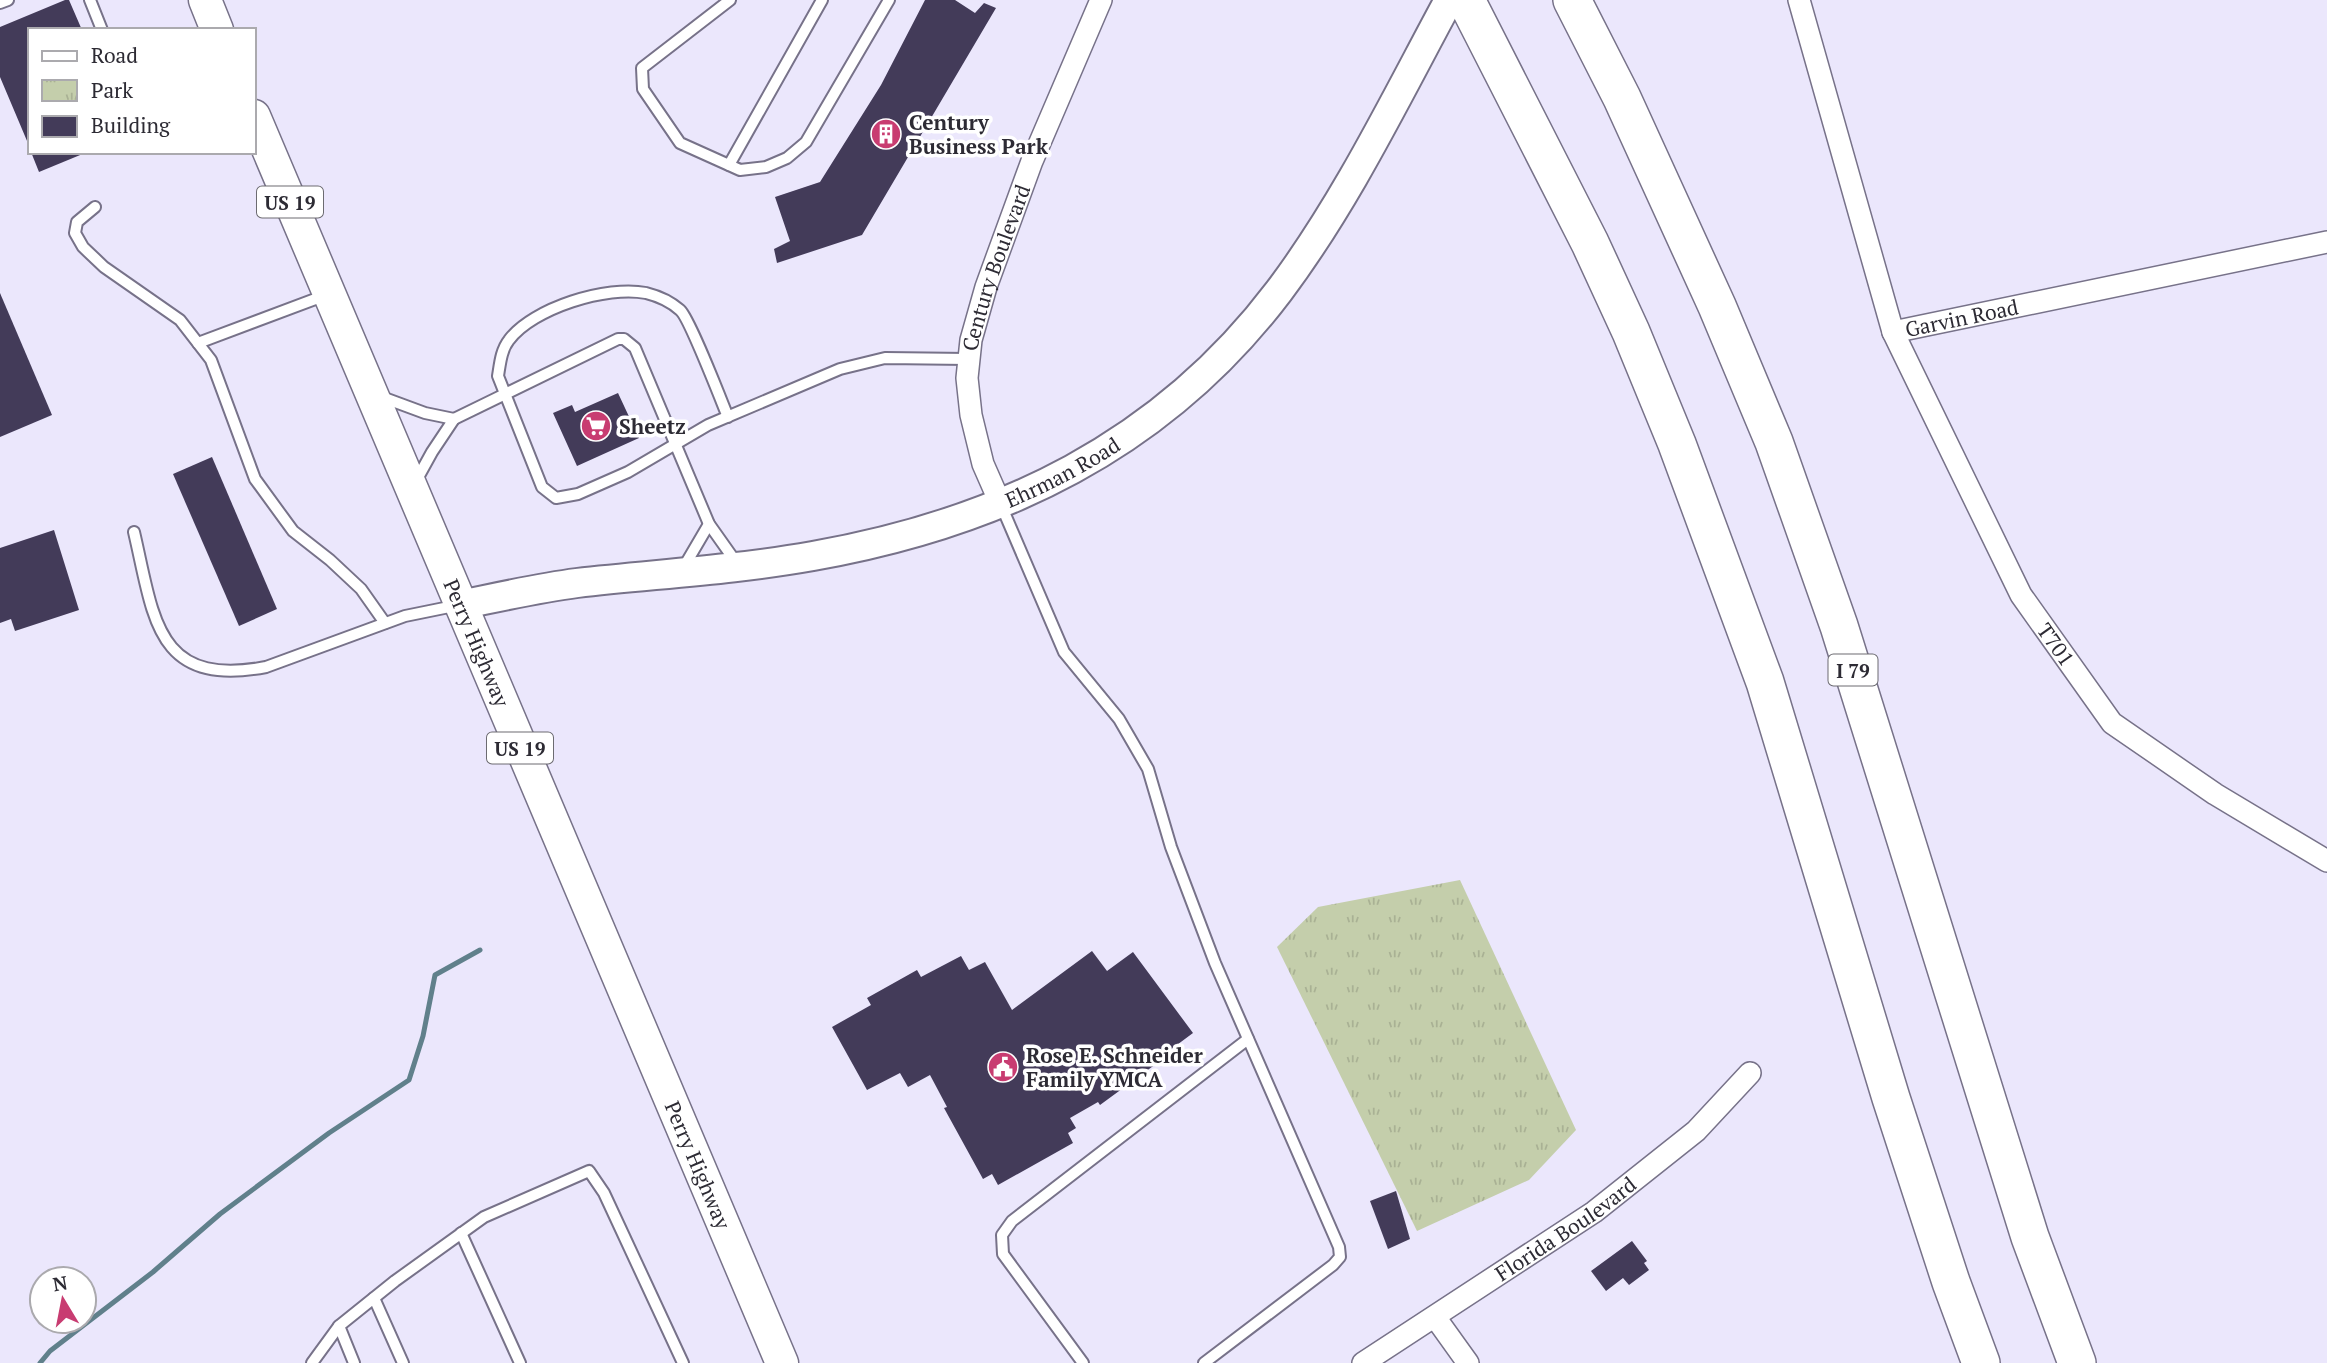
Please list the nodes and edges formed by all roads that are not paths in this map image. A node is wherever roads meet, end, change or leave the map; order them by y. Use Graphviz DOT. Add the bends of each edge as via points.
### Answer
graph roads {
  1 [pos="8,0"];
  2 [pos="90,0"];
  3 [pos="205,0"];
  4 [pos="730,0"];
  5 [pos="822,0"];
  6 [pos="889,0"];
  7 [pos="1101,0"];
  8 [pos="1450,0"];
  9 [pos="1466,0"];
  10 [pos="1572,0"];
  11 [pos="1800,0"];
  12 [pos="0,4"];
  13 [pos="101,28"];
  14 [pos="216,28"];
  15 [pos="256,121"];
  16 [pos="729,165"];
  17 [pos="95,207"];
  18 [pos="2327,242"];
  19 [pos="329,294"];
  20 [pos="1894,332"];
  21 [pos="198,343"];
  22 [pos="968,359"];
  23 [pos="370,392"];
  24 [pos="505,395"];
  25 [pos="728,417"];
  26 [pos="454,419"];
  27 [pos="677,445"];
  28 [pos="412,490"];
  29 [pos="1001,505"];
  30 [pos="709,524"];
  31 [pos="134,532"];
  32 [pos="739,568"];
  33 [pos="680,574"];
  34 [pos="460,605"];
  35 [pos="385,623"];
  36 [pos="2327,861"];
  37 [pos="1248,1039"];
  38 [pos="1750,1073"];
  39 [pos="461,1233"];
  40 [pos="374,1298"];
  41 [pos="1434,1317"];
  42 [pos="338,1326"];
  43 [pos="312,1363"];
  44 [pos="354,1363"];
  45 [pos="403,1363"];
  46 [pos="520,1363"];
  47 [pos="683,1363"];
  48 [pos="782,1363"];
  49 [pos="1083,1363"];
  50 [pos="1204,1363"];
  51 [pos="1363,1363"];
  52 [pos="1468,1363"];
  53 [pos="1981,1363"];
  54 [pos="2077,1363"];
  1 -- 12 [label="lane"];
  2 -- 13 [label="lane"];
  3 -- 14 [label="main road"];
  4 -- 16 [label="lane" via="642,68 643,89 680,143"];
  5 -- 16 [label="lane"];
  6 -- 16 [label="lane" via="806,142 766,167 740,170"];
  7 -- 22 [label="street, Century Boulevard" via="1032,162 986,287"];
  8 -- 29 [label="street, Ehrman Road" via="1316,237 1278,293 1238,340 1187,389 1123,439 1068,474"];
  9 -- 53 [label="highway" via="1590,243 1677,444 1765,682 1891,1098"];
  10 -- 54 [label="highway, I 79" via="1622,98 1774,442 1839,626 2030,1237"];
  11 -- 20 [label="street, Garvin Road"];
  15 -- 19 [label="main road, Perry Highway / US 19"];
  17 -- 21 [label="lane" via="77,222 75,233 83,247 180,320"];
  18 -- 20 [label="street, Garvin Road"];
  19 -- 21 [label="lane"];
  19 -- 23 [label="main road, Perry Highway / US 19"];
  20 -- 36 [label="street, T701" via="2021,594 2112,723 2215,794"];
  21 -- 35 [label="lane" via="211,360 255,479 293,531 361,589"];
  22 -- 25 [label="lane" via="885,358 840,369"];
  22 -- 29 [label="street, Century Boulevard" via="971,415 983,464"];
  23 -- 26 [label="lane"];
  23 -- 28 [label="main road, Perry Highway / US 19"];
  24 -- 25 [label="lane" via="498,376 501,358 508,341 531,319 577,299 646,293 683,312"];
  24 -- 26 [label="lane"];
  24 -- 27 [label="lane" via="542,487 556,498 578,494"];
  24 -- 27 [label="lane" via="624,340 635,348"];
  25 -- 27 [label="lane"];
  26 -- 28 [label="lane"];
  27 -- 30 [label="lane"];
  28 -- 34 [label="main road, Perry Highway / US 19"];
  29 -- 32 [label="street, Ehrman Road" via="906,536"];
  29 -- 37 [label="lane" via="1064,652 1119,719 1148,769 1185,886"];
  30 -- 32 [label="lane"];
  30 -- 33 [label="lane"];
  31 -- 35 [label="lane" via="159,630 181,657 199,666 220,671 267,667"];
  32 -- 33 [label="street, Ehrman Road"];
  33 -- 34 [label="street, Ehrman Road" via="578,583"];
  34 -- 35 [label="lane"];
  34 -- 48 [label="main road, Perry Highway / US 19"];
  37 -- 49 [label="lane" via="1012,1221 1002,1234 1003,1254"];
  37 -- 50 [label="lane" via="1340,1257"];
  38 -- 41 [label="street, Florida Boulevard" via="1696,1131 1594,1212"];
  39 -- 40 [label="lane"];
  39 -- 46 [label="lane"];
  39 -- 47 [label="lane" via="484,1217 589,1171"];
  40 -- 42 [label="lane"];
  40 -- 45 [label="lane"];
  41 -- 51 [label="street, Florida Boulevard"];
  41 -- 52 [label="street"];
  42 -- 43 [label="lane"];
  42 -- 44 [label="lane"];
}
